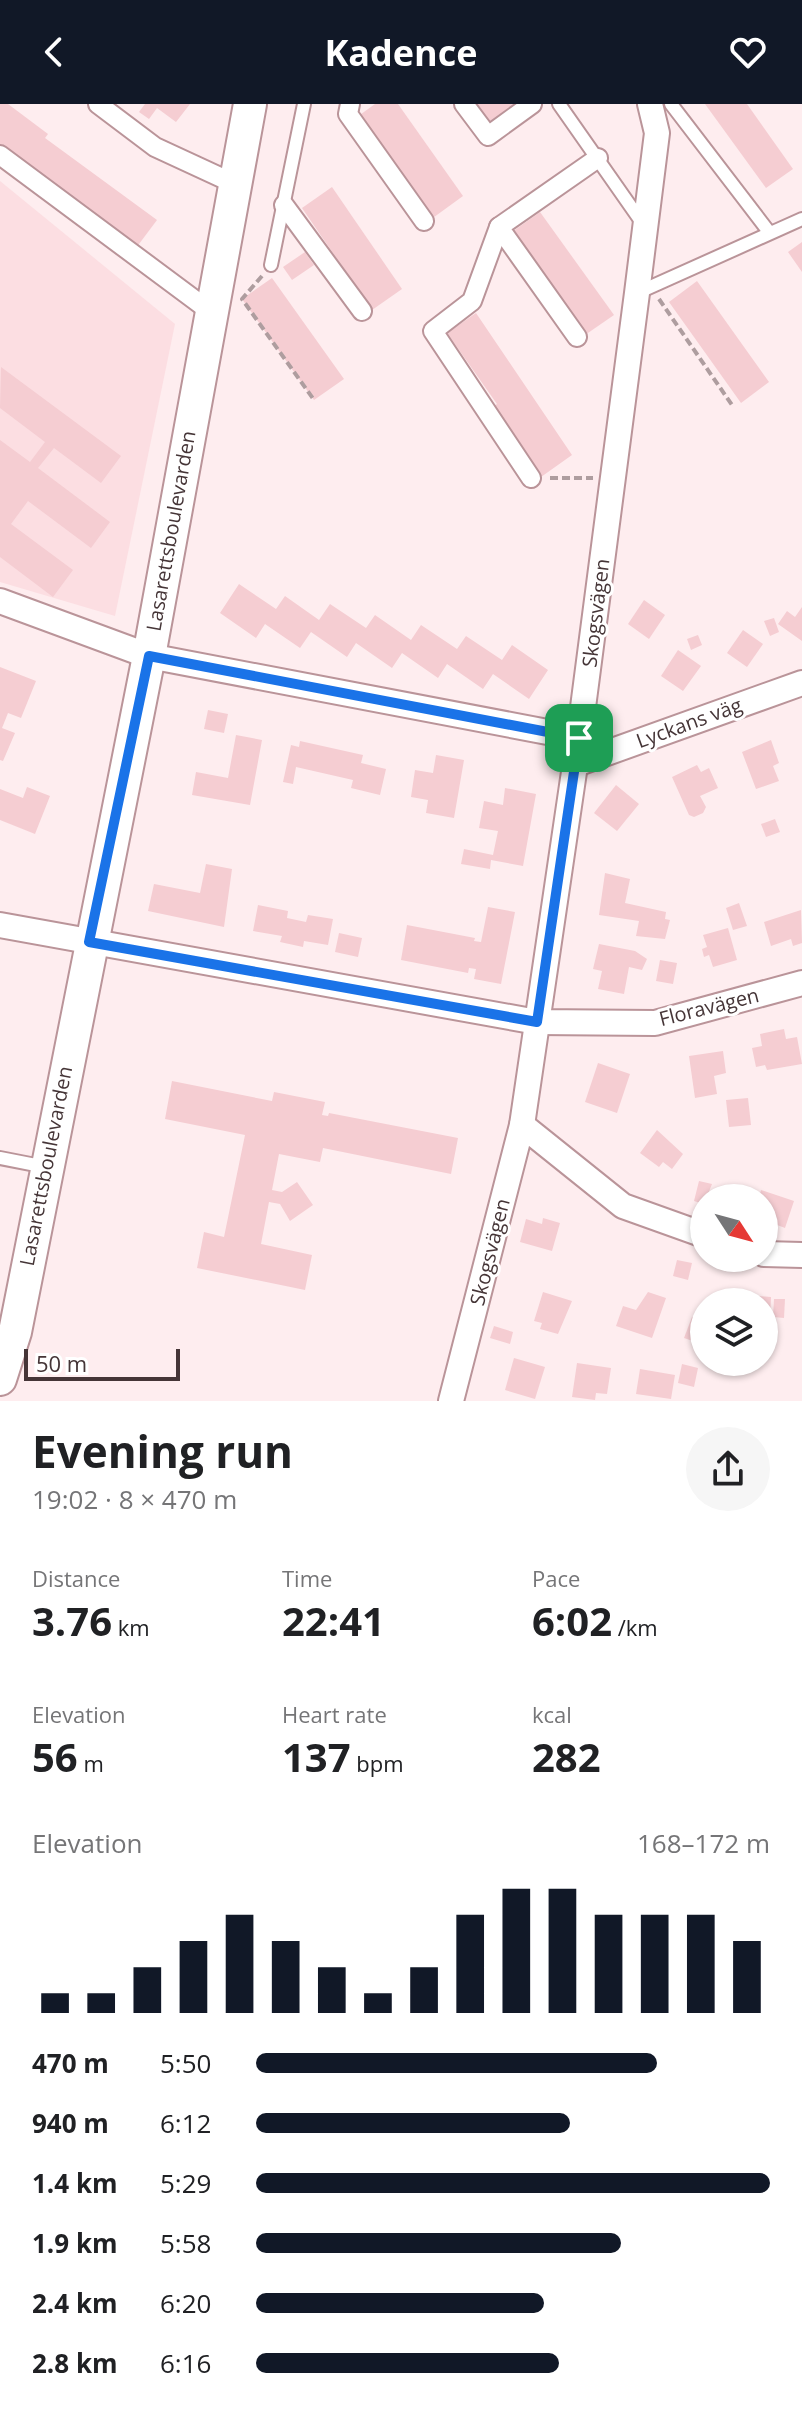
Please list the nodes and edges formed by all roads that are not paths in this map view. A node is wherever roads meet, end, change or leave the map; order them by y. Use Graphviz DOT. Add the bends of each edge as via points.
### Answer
graph roads {
  1 [pos="98,104"];
  2 [pos="250,104"];
  3 [pos="304,104"];
  4 [pos="350,104"];
  5 [pos="464,104"];
  6 [pos="532,104"];
  7 [pos="559,104"];
  8 [pos="650,104"];
  9 [pos="671,104"];
  10 [pos="0,155"];
  11 [pos="598,158"];
  12 [pos="235,184"];
  13 [pos="284,205"];
  14 [pos="802,219"];
  15 [pos="424,221"];
  16 [pos="499,227"];
  17 [pos="645,227"];
  18 [pos="769,232"];
  19 [pos="271,265"];
  20 [pos="644,290"];
  21 [pos="362,311"];
  22 [pos="211,312"];
  23 [pos="577,337"];
  24 [pos="531,478"];
  25 [pos="0,601"];
  26 [pos="149,656"];
  27 [pos="802,683"];
  28 [pos="579,738"];
  29 [pos="576,764"];
  30 [pos="0,925"];
  31 [pos="89,942"];
  32 [pos="802,983"];
  33 [pos="537,1022"];
  34 [pos="522,1125"];
  35 [pos="0,1158"];
  36 [pos="46,1167"];
  37 [pos="690,1230"];
  38 [pos="778,1254"];
  39 [pos="802,1255"];
  40 [pos="0,1379"];
  41 [pos="451,1401"];
  1 -- 12 [label="street" via="155,147"];
  2 -- 12 [label="street, Lasarettsboulevarden"];
  3 -- 13 [label="lane"];
  4 -- 15 [label="street" via="348,114"];
  5 -- 6 [label="street" via="488,136"];
  7 -- 11 [label="lane"];
  8 -- 17 [label="street, Skogsvägen" via="657,133"];
  9 -- 18 [label="lane"];
  10 -- 22 [label="street"];
  11 -- 16 [label="street"];
  11 -- 17 [label="lane"];
  12 -- 22 [label="street, Lasarettsboulevarden"];
  13 -- 19 [label="lane"];
  13 -- 21 [label="street"];
  14 -- 18 [label="lane"];
  16 -- 23 [label="street"];
  16 -- 24 [label="street" via="472,301 433,331"];
  17 -- 20 [label="street, Skogsvägen"];
  18 -- 20 [label="lane"];
  20 -- 28 [label="street, Skogsvägen"];
  22 -- 26 [label="street, Lasarettsboulevarden"];
  25 -- 26 [label="street"];
  26 -- 28 [label="street"];
  26 -- 31 [label="street, Lasarettsboulevarden"];
  27 -- 29 [label="street, Lyckans väg"];
  28 -- 29 [label="street, Skogsvägen"];
  29 -- 33 [label="street, Skogsvägen"];
  30 -- 31 [label="street, Floravägen"];
  31 -- 33 [label="street, Floravägen"];
  31 -- 36 [label="street, Lasarettsboulevarden"];
  32 -- 33 [label="street, Floravägen" via="655,1023"];
  33 -- 34 [label="street, Skogsvägen"];
  34 -- 37 [label="street" via="623,1206"];
  34 -- 41 [label="street, Skogsvägen"];
  35 -- 36 [label="lane"];
  36 -- 40 [label="street, Lasarettsboulevarden" via="15,1332"];
  38 -- 39 [label="street"];
}
